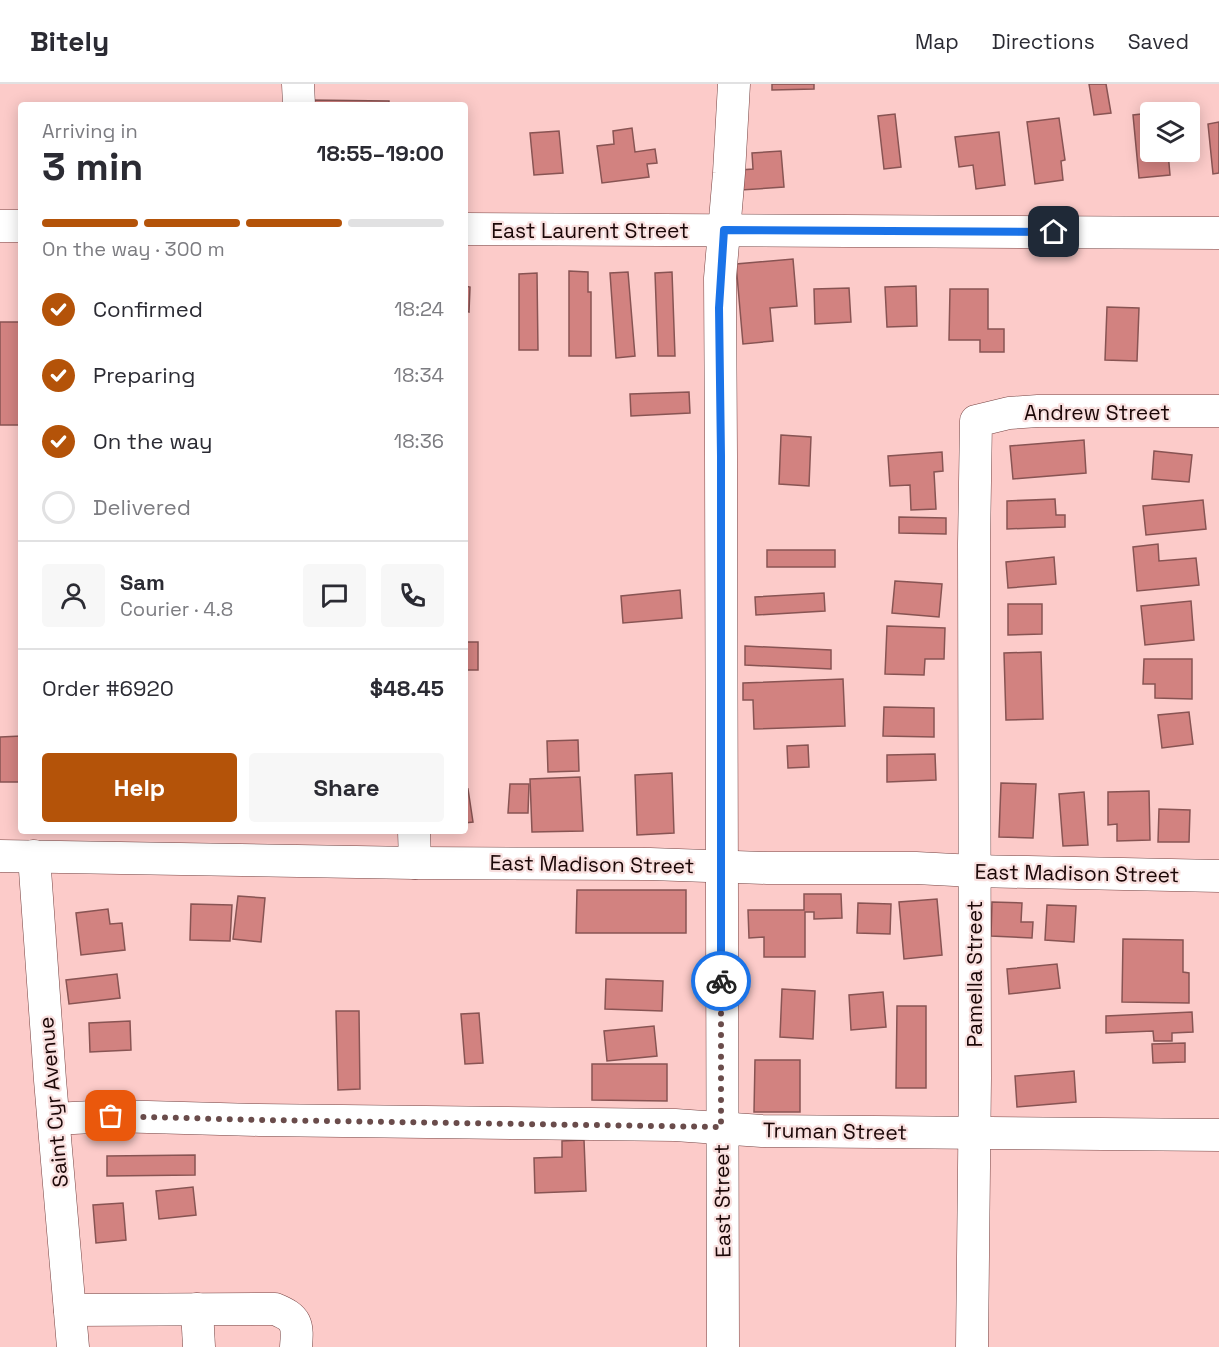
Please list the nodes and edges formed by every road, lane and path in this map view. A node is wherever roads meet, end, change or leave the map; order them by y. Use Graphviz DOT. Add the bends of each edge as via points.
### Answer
graph roads {
  1 [pos="298,84"];
  2 [pos="734,84"];
  3 [pos="299,102"];
  4 [pos="0,226"];
  5 [pos="18,226"];
  6 [pos="468,229"];
  7 [pos="724,230"];
  8 [pos="1219,232"];
  9 [pos="1219,411"];
  10 [pos="976,421"];
  11 [pos="414,834"];
  12 [pos="0,856"];
  13 [pos="34,856"];
  14 [pos="415,863"];
  15 [pos="721,866"];
  16 [pos="974,871"];
  17 [pos="1219,876"];
  18 [pos="54,1119"];
  19 [pos="721,1127"];
  20 [pos="973,1132"];
  21 [pos="1219,1135"];
  22 [pos="197,1309"];
  23 [pos="70,1310"];
  24 [pos="73,1347"];
  25 [pos="199,1347"];
  26 [pos="296,1347"];
  27 [pos="723,1347"];
  28 [pos="972,1347"];
  1 -- 3 [label="street"];
  2 -- 7 [label="street, East Street"];
  4 -- 5 [label="street"];
  6 -- 7 [label="street, East Laurent Street"];
  7 -- 8 [label="street, East Laurent Street"];
  7 -- 15 [label="street, East Street" via="719,308"];
  9 -- 10 [label="street, Andrew Street" via="1038,411"];
  10 -- 16 [label="street, Pamella Street"];
  11 -- 14 [label="street"];
  12 -- 13 [label="street, East Madison Street"];
  13 -- 14 [label="street, East Madison Street"];
  13 -- 18 [label="street, Saint Cyr Avenue"];
  14 -- 15 [label="street, East Madison Street"];
  15 -- 16 [label="street, East Madison Street"];
  15 -- 19 [label="street, East Street"];
  16 -- 17 [label="street, East Madison Street"];
  16 -- 20 [label="street, Pamella Street"];
  18 -- 19 [label="street, Truman Street" via="111,1116"];
  18 -- 23 [label="street, Saint Cyr Avenue"];
  19 -- 20 [label="street, Truman Street" via="762,1131"];
  19 -- 27 [label="street, East Street"];
  20 -- 21 [label="street, Truman Street"];
  20 -- 28 [label="street, Pamella Street"];
  22 -- 23 [label="street"];
  22 -- 25 [label="street"];
  22 -- 26 [label="street" via="275,1309 290,1315 298,1328"];
  23 -- 24 [label="street, Saint Cyr Avenue"];
}
